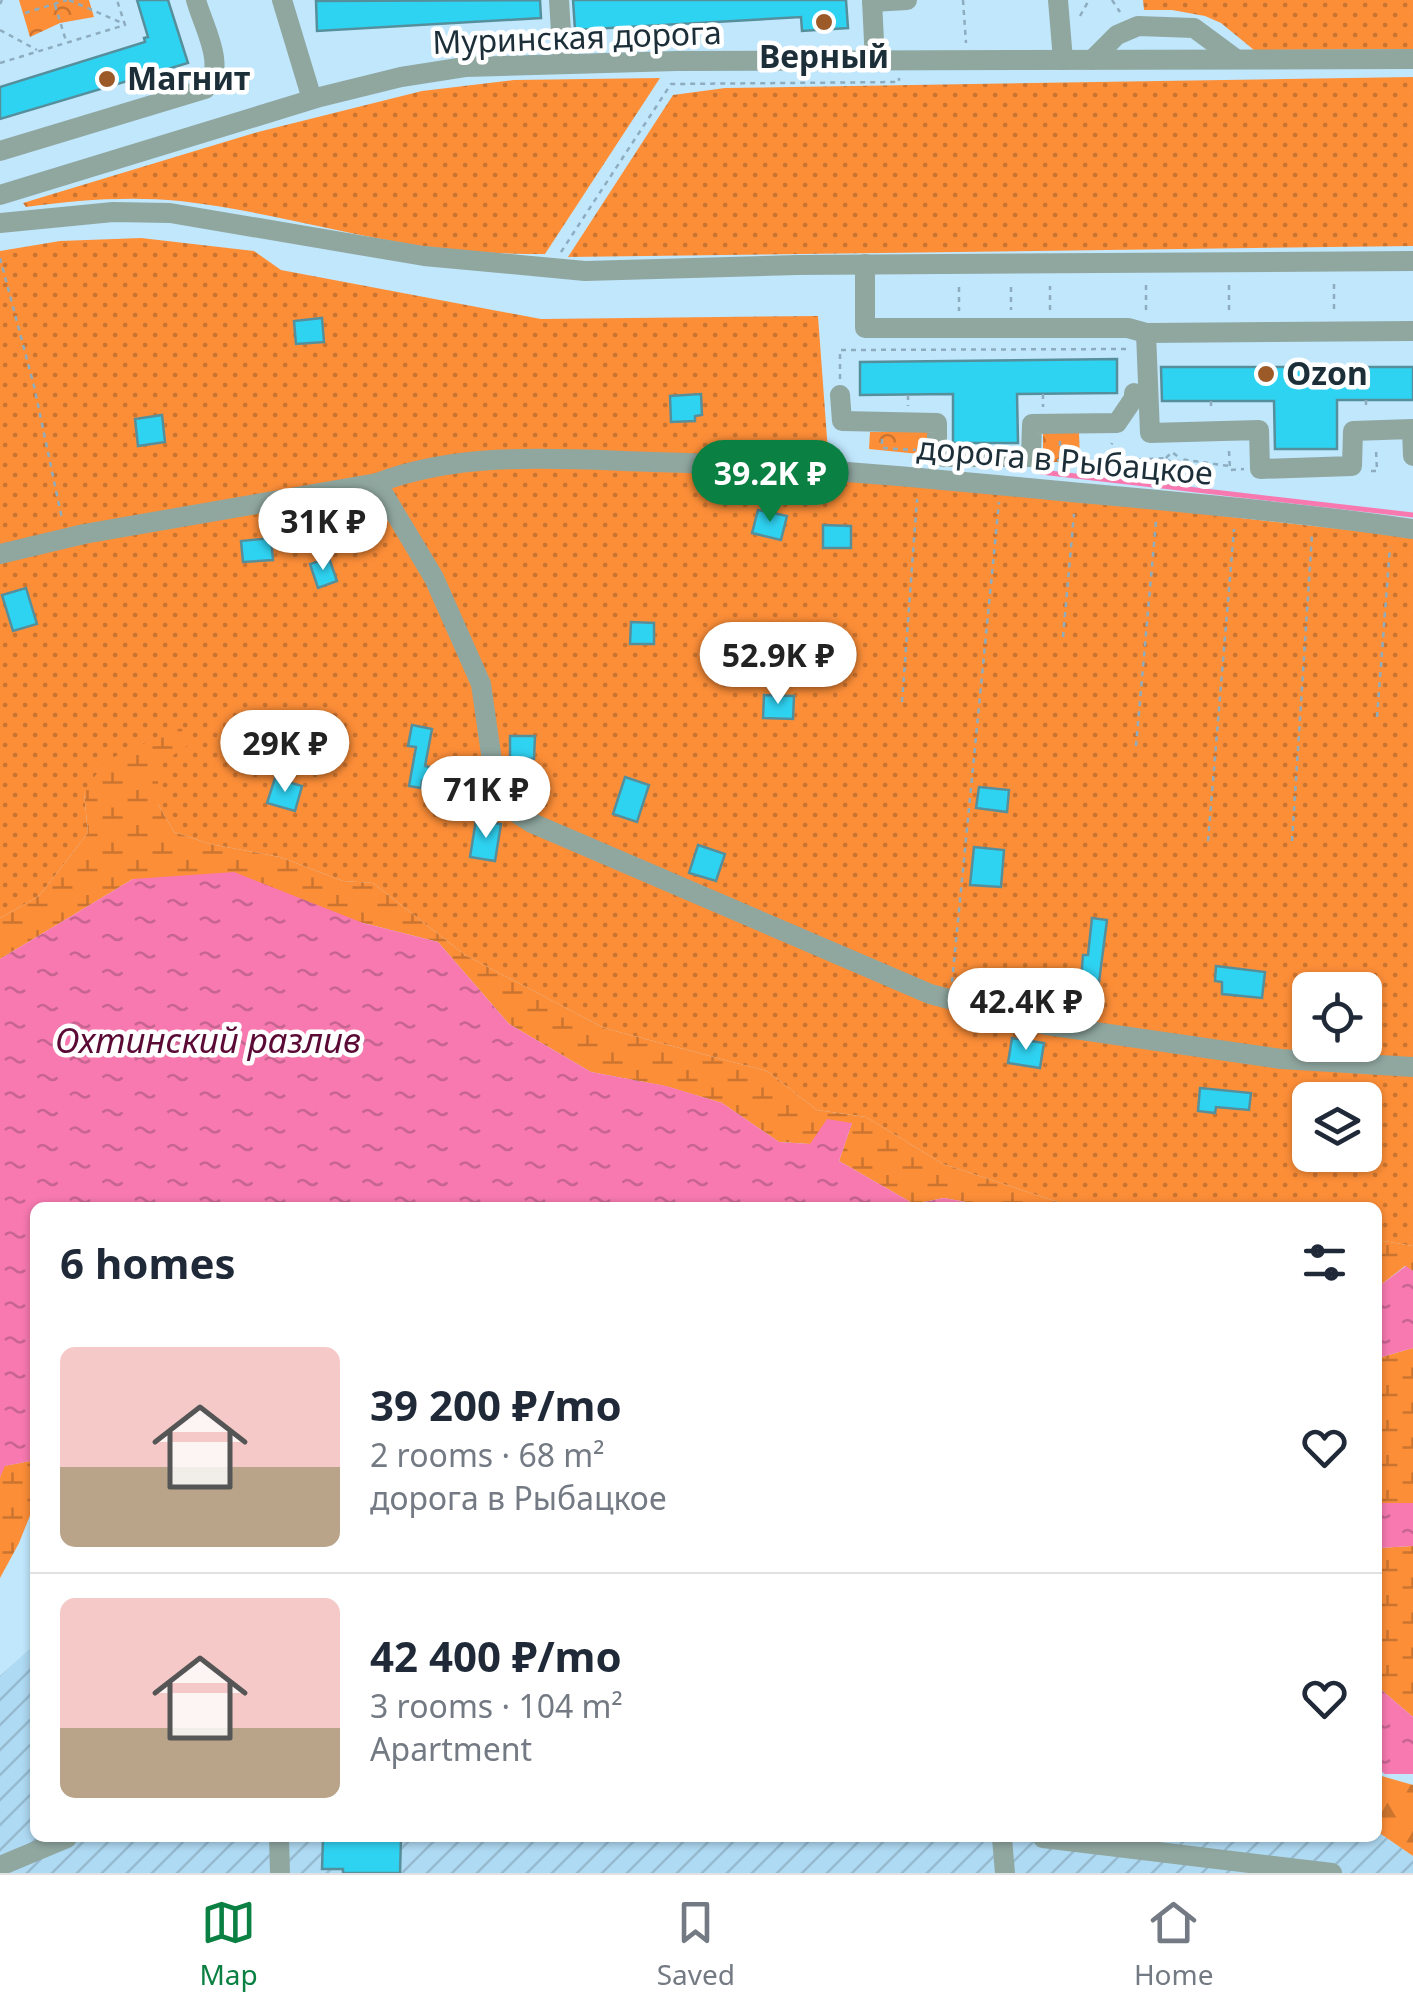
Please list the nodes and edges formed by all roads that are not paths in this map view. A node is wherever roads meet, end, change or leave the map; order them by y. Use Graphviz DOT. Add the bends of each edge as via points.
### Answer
graph roads {
  1 [pos="196,0"];
  2 [pos="282,0"];
  3 [pos="558,0"];
  4 [pos="908,0"];
  5 [pos="1058,0"];
  6 [pos="872,1"];
  7 [pos="1413,58"];
  8 [pos="1062,60"];
  9 [pos="1092,60"];
  10 [pos="1236,60"];
  11 [pos="876,62"];
  12 [pos="562,63"];
  13 [pos="312,99"];
  14 [pos="0,150"];
  15 [pos="0,195"];
  16 [pos="0,223"];
  17 [pos="1413,261"];
  18 [pos="865,264"];
  19 [pos="1413,332"];
  20 [pos="1146,341"];
  21 [pos="1134,393"];
  22 [pos="840,395"];
  23 [pos="1413,456"];
  24 [pos="377,483"];
  25 [pos="1413,529"];
  26 [pos="0,554"];
  27 [pos="1413,1067"];
  28 [pos="57,1842"];
  29 [pos="280,1842"];
  30 [pos="1002,1842"];
  31 [pos="1077,1842"];
  32 [pos="0,1866"];
  33 [pos="280,1873"];
  34 [pos="1005,1873"];
  35 [pos="1332,1873"];
  1 -- 14 [label="street" via="216,68 205,88"];
  2 -- 13 [label="street"];
  3 -- 12 [label="street"];
  4 -- 6 [label="street"];
  5 -- 8 [label="street"];
  6 -- 11 [label="street"];
  7 -- 10 [label="street, Муринская дорога"];
  8 -- 9 [label="street, Муринская дорога"];
  8 -- 11 [label="street, Муринская дорога"];
  9 -- 10 [label="street, Муринская дорога"];
  9 -- 10 [label="street" via="1117,34 1138,26 1194,28"];
  11 -- 12 [label="street, Муринская дорога"];
  12 -- 13 [label="street, Муринская дорога" via="465,67"];
  13 -- 15 [label="street, Муринская дорога"];
  16 -- 18 [label="street" via="170,213 424,256 572,270"];
  17 -- 18 [label="street"];
  18 -- 20 [label="street" via="866,328 1128,328"];
  19 -- 20 [label="street"];
  20 -- 23 [label="street" via="1150,433 1259,430 1260,469 1352,466 1353,431 1412,430"];
  21 -- 22 [label="street" via="1117,423 1032,424 1031,457 944,457 937,452 937,423 842,421"];
  24 -- 25 [label="street, дорога в Рыбацкое" via="412,470 510,458 732,463 1313,514"];
  24 -- 26 [label="street, дорога в Рыбацкое"];
  24 -- 27 [label="street" via="434,578 481,684 496,789 507,807 532,823 930,994 1047,1025 1281,1058"];
  28 -- 32 [label="street"];
  29 -- 33 [label="street"];
  30 -- 34 [label="street"];
  31 -- 35 [label="street"];
}
